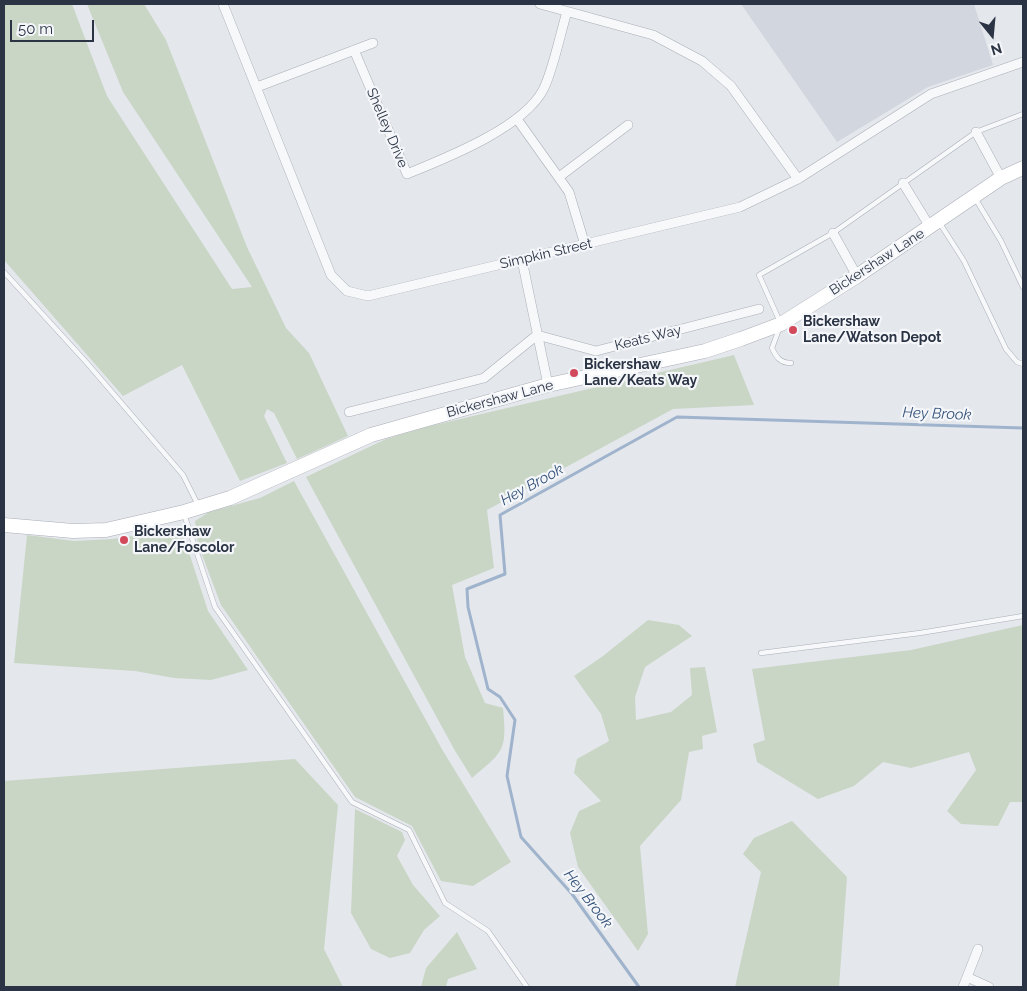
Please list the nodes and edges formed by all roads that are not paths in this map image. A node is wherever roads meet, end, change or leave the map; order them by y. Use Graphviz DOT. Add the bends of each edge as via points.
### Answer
graph roads {
  1 [pos="223,4"];
  2 [pos="540,4"];
  3 [pos="567,12"];
  4 [pos="373,43"];
  5 [pos="354,50"];
  6 [pos="1023,62"];
  7 [pos="257,87"];
  8 [pos="1023,114"];
  9 [pos="517,119"];
  10 [pos="628,125"];
  11 [pos="976,132"];
  12 [pos="1023,168"];
  13 [pos="559,176"];
  14 [pos="1001,178"];
  15 [pos="798,179"];
  16 [pos="903,184"];
  17 [pos="973,196"];
  18 [pos="934,224"];
  19 [pos="833,233"];
  20 [pos="585,245"];
  21 [pos="522,260"];
  22 [pos="4,272"];
  23 [pos="857,276"];
  24 [pos="1023,287"];
  25 [pos="759,309"];
  26 [pos="781,324"];
  27 [pos="538,335"];
  28 [pos="791,363"];
  29 [pos="1023,364"];
  30 [pos="548,385"];
  31 [pos="349,412"];
  32 [pos="199,508"];
  33 [pos="184,512"];
  34 [pos="4,525"];
  35 [pos="1023,616"];
  36 [pos="761,653"];
  37 [pos="978,949"];
  38 [pos="967,977"];
  39 [pos="527,987"];
  40 [pos="963,987"];
  41 [pos="989,987"];
  1 -- 7 [label="street, Simpkin Street"];
  2 -- 3 [label="street"];
  3 -- 9 [label="street, Shelley Drive" via="543,90"];
  3 -- 15 [label="street" via="653,36 702,61 731,86"];
  4 -- 5 [label="street"];
  5 -- 7 [label="street"];
  5 -- 9 [label="street, Shelley Drive" via="407,174 468,148"];
  6 -- 15 [label="street, Simpkin Street" via="931,94"];
  7 -- 21 [label="street, Simpkin Street" via="331,275 347,291 368,296"];
  8 -- 11 [label="lane"];
  9 -- 13 [label="street"];
  10 -- 13 [label="street"];
  11 -- 14 [label="street"];
  11 -- 16 [label="lane"];
  12 -- 14 [label="main road, Bickershaw Lane"];
  13 -- 20 [label="street" via="569,192"];
  14 -- 17 [label="main road, Bickershaw Lane"];
  15 -- 20 [label="street, Simpkin Street" via="740,207"];
  16 -- 18 [label="street"];
  16 -- 19 [label="lane"];
  17 -- 18 [label="main road, Bickershaw Lane"];
  17 -- 24 [label="lane" via="1001,241"];
  18 -- 23 [label="main road, Bickershaw Lane"];
  18 -- 29 [label="lane" via="964,261 1006,349"];
  19 -- 23 [label="street"];
  19 -- 26 [label="lane" via="758,275"];
  20 -- 21 [label="street, Simpkin Street"];
  21 -- 27 [label="street"];
  22 -- 32 [label="lane" via="183,476"];
  23 -- 26 [label="main road, Bickershaw Lane"];
  25 -- 27 [label="street, Keats Way" via="596,351"];
  26 -- 28 [label="lane" via="772,348 776,357 784,363"];
  26 -- 30 [label="main road, Bickershaw Lane" via="705,351"];
  27 -- 30 [label="street"];
  27 -- 31 [label="street" via="484,378"];
  30 -- 32 [label="main road, Bickershaw Lane" via="370,435 230,498"];
  32 -- 33 [label="main road, Bickershaw Lane"];
  33 -- 34 [label="main road, Bickershaw Lane" via="106,530 73,531"];
  33 -- 39 [label="lane" via="215,607 352,802 409,830 445,903 488,931"];
  35 -- 36 [label="lane"];
  37 -- 38 [label="street"];
  38 -- 40 [label="street"];
  38 -- 41 [label="street"];
}
